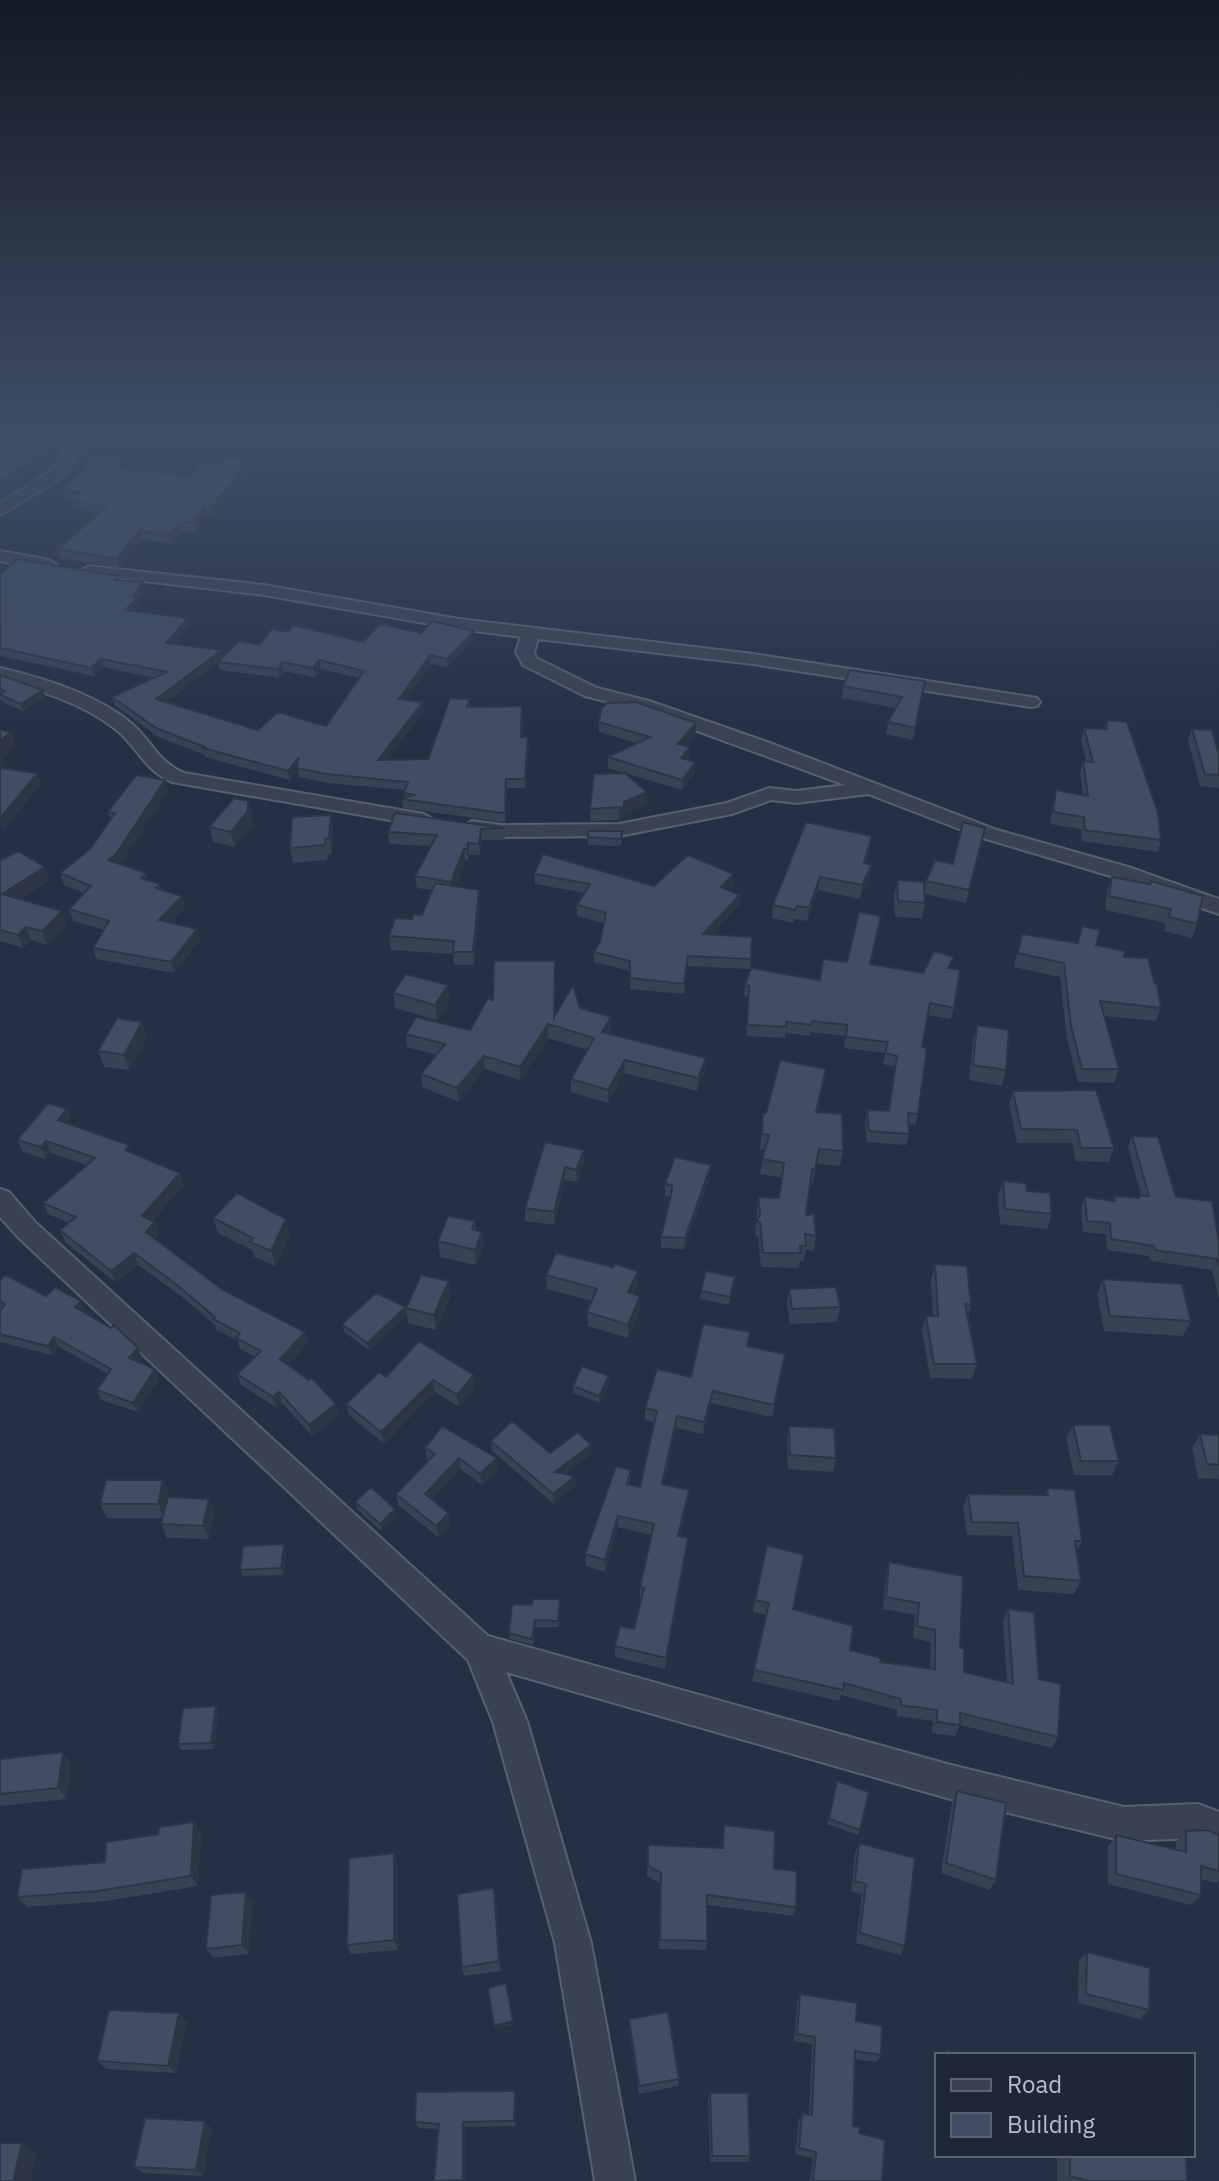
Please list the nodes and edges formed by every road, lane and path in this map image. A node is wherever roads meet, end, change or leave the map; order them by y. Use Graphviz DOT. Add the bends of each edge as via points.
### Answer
graph roads {
  1 [pos="0,556"];
  2 [pos="531,632"];
  3 [pos="0,673"];
  4 [pos="1031,702"];
  5 [pos="872,788"];
  6 [pos="1219,907"];
  7 [pos="0,1199"];
  8 [pos="479,1649"];
  9 [pos="1219,1830"];
  10 [pos="615,2181"];
  1 -- 2 [label="street"];
  2 -- 4 [label="street" via="753,659"];
  2 -- 5 [label="street" via="525,652 529,661 591,692 643,705"];
  3 -- 5 [label="street" via="98,711 121,725 153,765 179,778 451,825 502,831 619,830 732,808 769,794 797,797"];
  5 -- 6 [label="street" via="990,834"];
  7 -- 8 [label="street" via="27,1230"];
  8 -- 9 [label="street" via="1050,1806 1124,1824 1198,1821"];
  8 -- 10 [label="street" via="510,1721 573,1943"];
}
